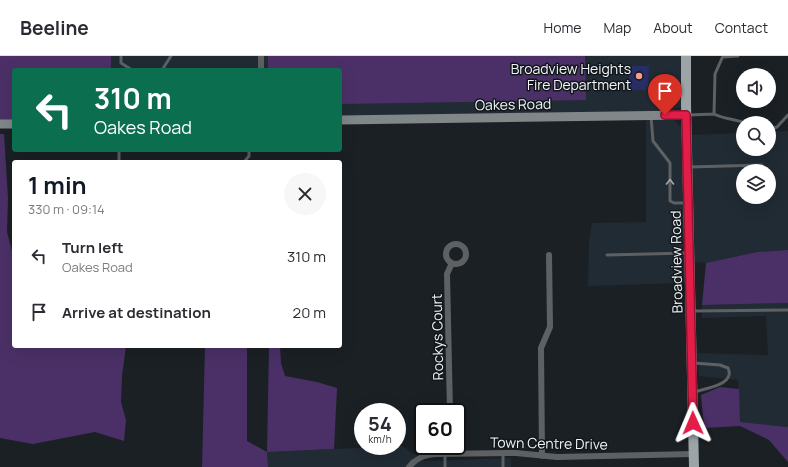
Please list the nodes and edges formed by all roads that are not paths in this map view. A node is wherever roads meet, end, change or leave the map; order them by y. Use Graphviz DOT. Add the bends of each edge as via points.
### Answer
graph roads {
  1 [pos="121,56"];
  2 [pos="171,56"];
  3 [pos="261,56"];
  4 [pos="686,56"];
  5 [pos="738,56"];
  6 [pos="723,57"];
  7 [pos="129,68"];
  8 [pos="163,68"];
  9 [pos="261,68"];
  10 [pos="714,114"];
  11 [pos="686,115"];
  12 [pos="651,116"];
  13 [pos="788,116"];
  14 [pos="736,119"];
  15 [pos="342,120"];
  16 [pos="0,124"];
  17 [pos="12,124"];
  18 [pos="776,127"];
  19 [pos="736,166"];
  20 [pos="688,167"];
  21 [pos="689,203"];
  22 [pos="690,253"];
  23 [pos="549,255"];
  24 [pos="607,255"];
  25 [pos="452,263"];
  26 [pos="788,310"];
  27 [pos="691,312"];
  28 [pos="691,363"];
  29 [pos="692,393"];
  30 [pos="450,403"];
  31 [pos="503,453"];
  32 [pos="466,454"];
  33 [pos="693,454"];
  34 [pos="430,455"];
  35 [pos="448,455"];
  36 [pos="542,456"];
  37 [pos="409,467"];
  38 [pos="445,467"];
  39 [pos="503,467"];
  40 [pos="694,467"];
  1 -- 7 [label="lane" via="121,63"];
  2 -- 8 [label="lane"];
  3 -- 9 [label="street"];
  4 -- 11 [label="main road, Broadview Road"];
  5 -- 6 [label="lane"];
  6 -- 10 [label="lane" via="715,74"];
  10 -- 11 [label="lane"];
  10 -- 14 [label="lane"];
  11 -- 12 [label="street, Oakes Road"];
  11 -- 20 [label="main road, Broadview Road"];
  12 -- 15 [label="street, Oakes Road"];
  21 -- 12 [label="lane, one-way" via="670,202 670,162 653,141"];
  13 -- 18 [label="lane"];
  16 -- 17 [label="street"];
  19 -- 20 [label="lane"];
  20 -- 21 [label="main road, Broadview Road"];
  21 -- 22 [label="main road, Broadview Road"];
  22 -- 24 [label="lane"];
  22 -- 27 [label="main road, Broadview Road"];
  23 -- 36 [label="street" via="550,327 541,348"];
  25 -- 30 [label="street, Rockys Court" via="448,274"];
  26 -- 27 [label="lane"];
  27 -- 28 [label="main road, Broadview Road"];
  28 -- 29 [label="main road, Broadview Road"];
  28 -- 29 [label="lane" via="720,365 728,368 729,375 725,382"];
  29 -- 33 [label="main road, Broadview Road"];
  31 -- 32 [label="street, Town Centre Drive"];
  31 -- 36 [label="street, Town Centre Drive"];
  31 -- 39 [label="lane"];
  33 -- 36 [label="street, Town Centre Drive"];
  33 -- 40 [label="main road, Broadview Road"];
  34 -- 37 [label="street, Town Centre Drive" via="415,461"];
  35 -- 38 [label="lane"];
}
